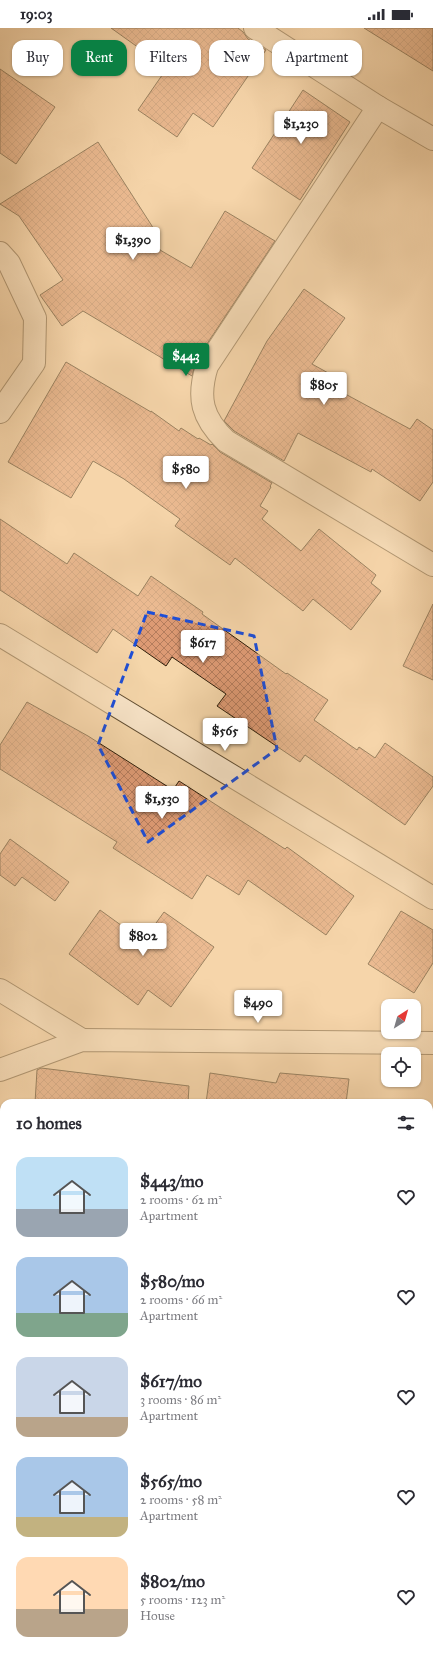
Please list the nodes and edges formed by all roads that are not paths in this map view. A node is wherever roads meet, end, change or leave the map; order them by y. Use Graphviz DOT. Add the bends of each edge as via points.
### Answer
graph roads {
  1 [pos="255,28"];
  2 [pos="378,107"];
  3 [pos="433,139"];
  4 [pos="0,253"];
  5 [pos="0,412"];
  6 [pos="433,565"];
  7 [pos="0,635"];
  8 [pos="433,898"];
  9 [pos="0,990"];
  10 [pos="82,1040"];
  11 [pos="433,1043"];
  12 [pos="0,1070"];
  1 -- 2 [label="street"];
  2 -- 3 [label="street"];
  2 -- 6 [label="street" via="207,366 202,401 208,421 226,442"];
  4 -- 5 [label="street" via="9,263 35,318 34,363"];
  7 -- 8 [label="street"];
  9 -- 10 [label="street"];
  10 -- 11 [label="street"];
  10 -- 12 [label="street"];
}
